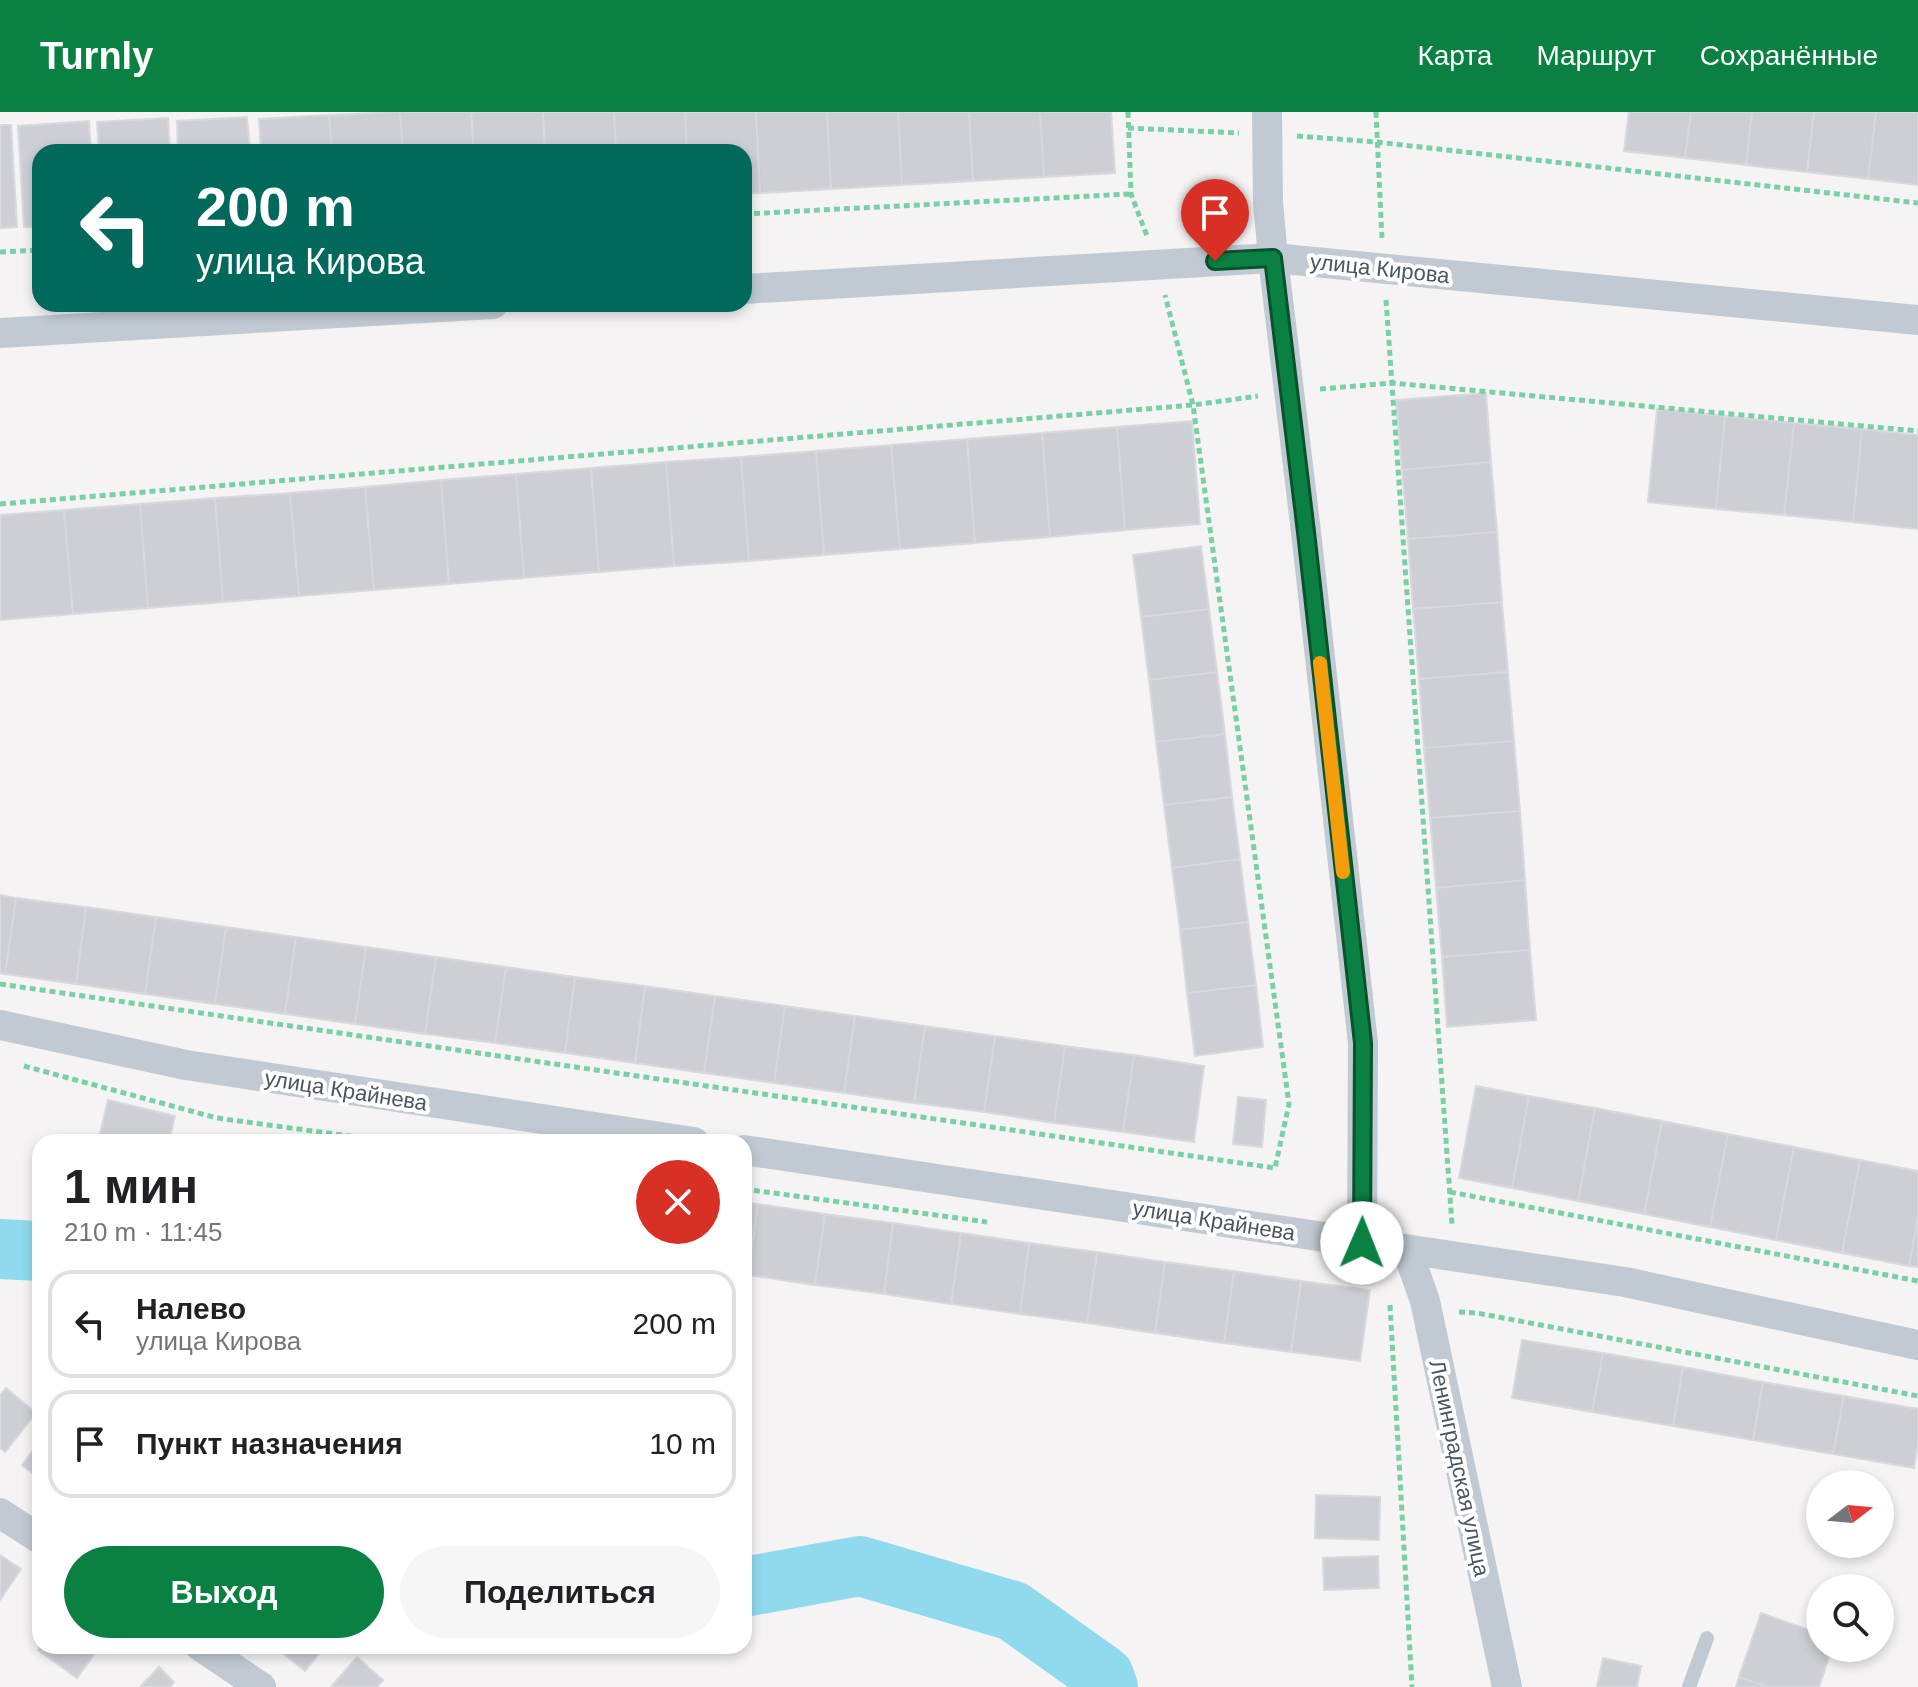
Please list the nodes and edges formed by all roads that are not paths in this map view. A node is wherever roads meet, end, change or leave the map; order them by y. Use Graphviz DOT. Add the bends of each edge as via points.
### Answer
graph roads {
  1 [pos="1267,123"];
  2 [pos="1273,258"];
  3 [pos="752,289"];
  4 [pos="357,312"];
  5 [pos="1918,320"];
  6 [pos="0,333"];
  7 [pos="0,1025"];
  8 [pos="641,1134"];
  9 [pos="752,1151"];
  10 [pos="1363,1228"];
  11 [pos="1407,1250"];
  12 [pos="1918,1345"];
  13 [pos="0,1513"];
  14 [pos="32,1534"];
  15 [pos="1707,1638"];
  16 [pos="212,1654"];
  17 [pos="261,1687"];
  18 [pos="1507,1687"];
  19 [pos="1689,1687"];
  1 -- 2 [label="street"];
  2 -- 3 [label="street, улица Кирова"];
  2 -- 5 [label="street, улица Кирова"];
  2 -- 10 [label="street" via="1363,1043"];
  4 -- 6 [label="street"];
  7 -- 8 [label="street, улица Крайнева" via="186,1065"];
  9 -- 10 [label="street, улица Крайнева"];
  10 -- 11 [label="street, улица Крайнева"];
  11 -- 12 [label="street, улица Крайнева" via="1625,1282"];
  11 -- 18 [label="street, Ленинградская улица" via="1427,1310"];
  13 -- 14 [label="street"];
  15 -- 19 [label="lane"];
  16 -- 17 [label="street"];
}
